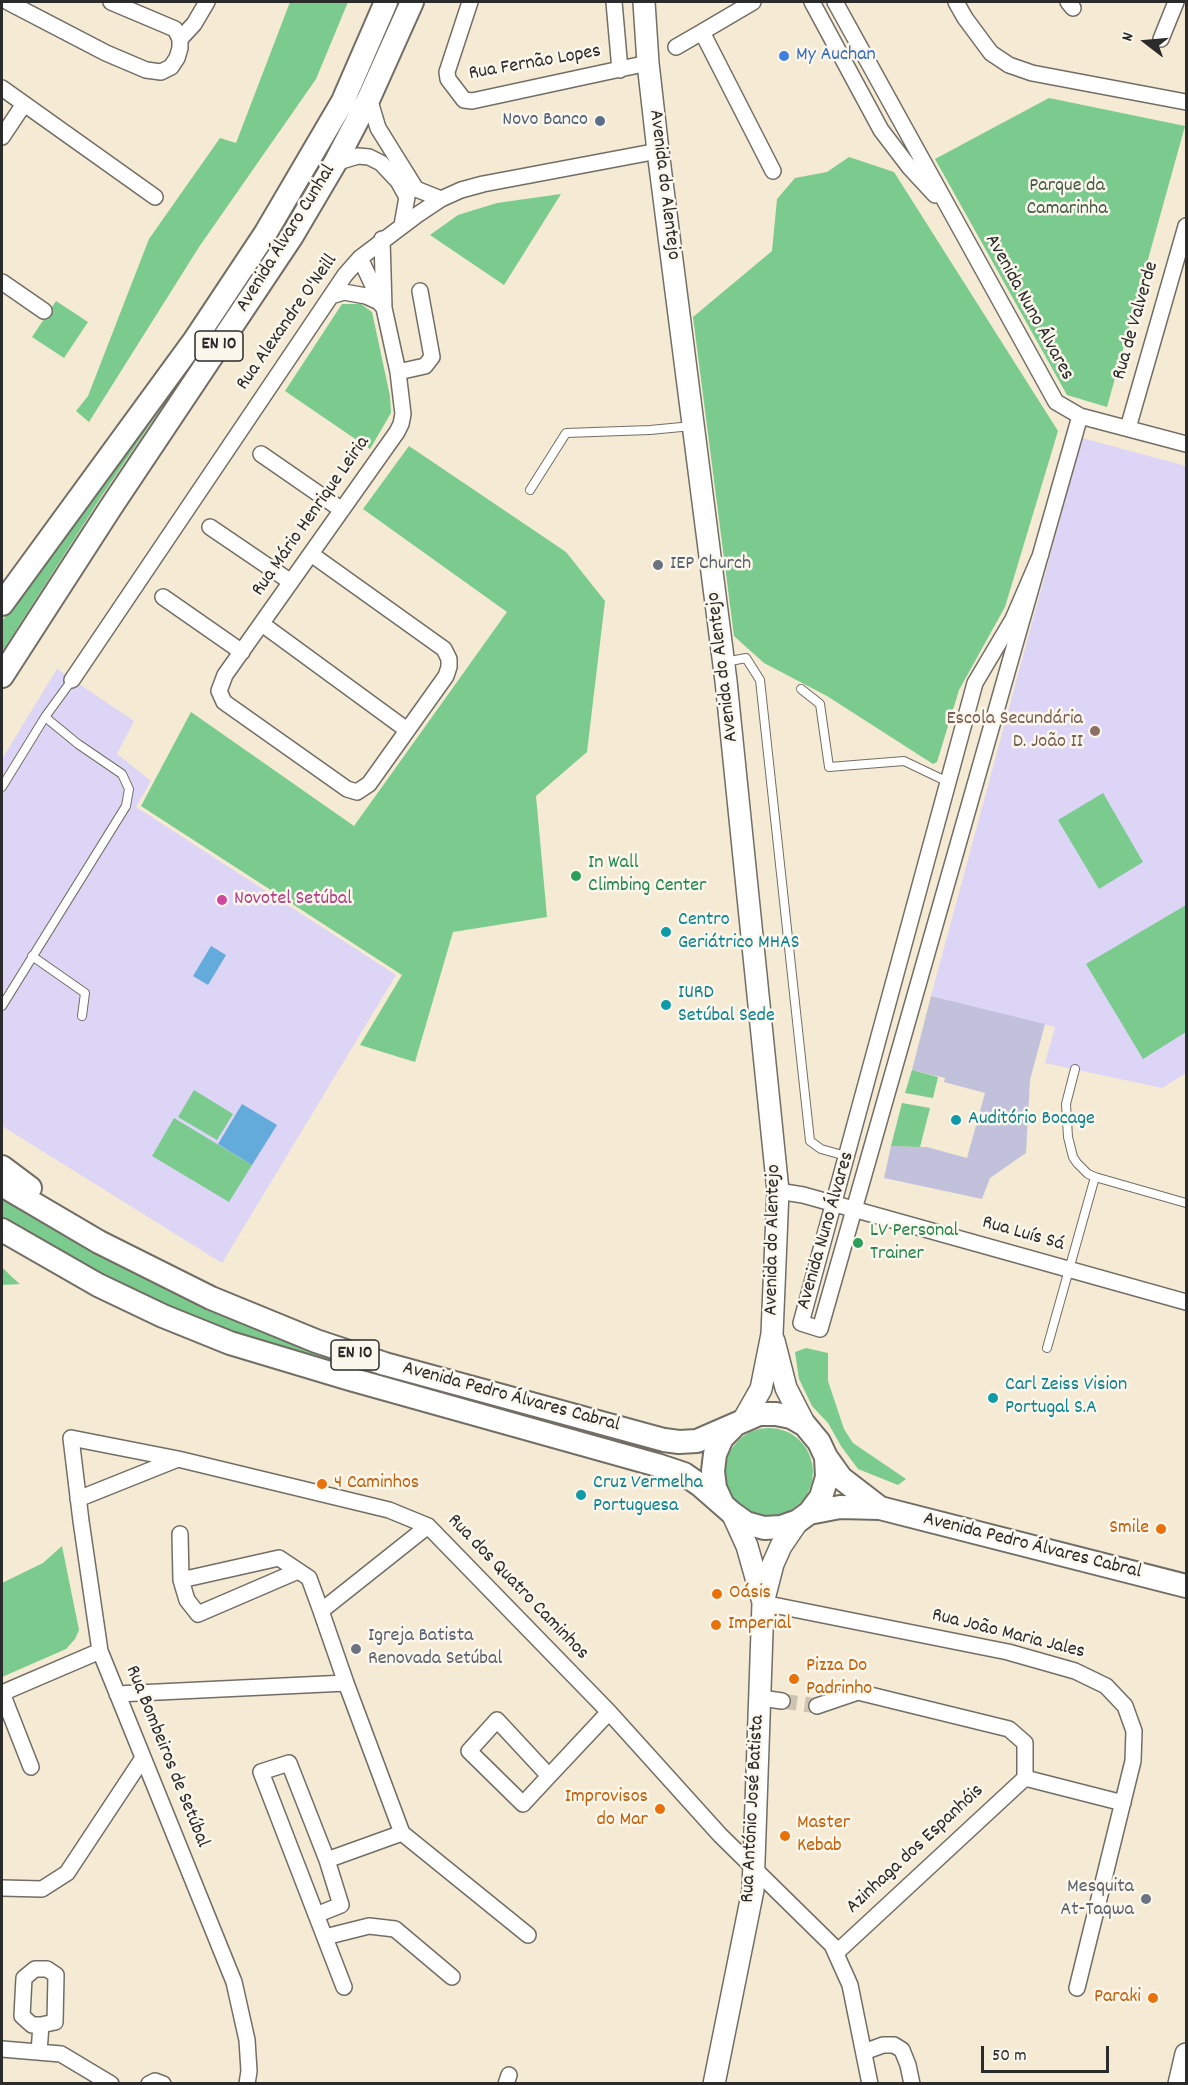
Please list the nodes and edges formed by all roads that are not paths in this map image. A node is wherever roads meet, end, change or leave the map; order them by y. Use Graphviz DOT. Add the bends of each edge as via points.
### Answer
graph roads {
  1 [pos="8,2"];
  2 [pos="111,2"];
  3 [pos="207,2"];
  4 [pos="386,2"];
  5 [pos="412,2"];
  6 [pos="470,2"];
  7 [pos="614,2"];
  8 [pos="644,2"];
  9 [pos="753,2"];
  10 [pos="812,2"];
  11 [pos="835,2"];
  12 [pos="956,2"];
  13 [pos="1176,2"];
  14 [pos="702,32"];
  15 [pos="180,39"];
  16 [pos="1161,39"];
  17 [pos="676,47"];
  18 [pos="648,63"];
  19 [pos="620,70"];
  20 [pos="880,82"];
  21 [pos="2,88"];
  22 [pos="859,88"];
  23 [pos="369,98"];
  24 [pos="1186,102"];
  25 [pos="24,104"];
  26 [pos="2,137"];
  27 [pos="658,151"];
  28 [pos="335,163"];
  29 [pos="774,171"];
  30 [pos="155,197"];
  31 [pos="441,199"];
  32 [pos="950,211"];
  33 [pos="402,225"];
  34 [pos="1186,226"];
  35 [pos="382,239"];
  36 [pos="360,258"];
  37 [pos="1181,259"];
  38 [pos="2,282"];
  39 [pos="420,291"];
  40 [pos="331,296"];
  41 [pos="384,308"];
  42 [pos="44,311"];
  43 [pos="398,372"];
  44 [pos="1080,416"];
  45 [pos="694,426"];
  46 [pos="1128,428"];
  47 [pos="1186,444"];
  48 [pos="261,454"];
  49 [pos="530,490"];
  50 [pos="342,510"];
  51 [pos="210,526"];
  52 [pos="311,554"];
  53 [pos="1041,554"];
  54 [pos="291,582"];
  55 [pos="163,597"];
  56 [pos="2,604"];
  57 [pos="262,624"];
  58 [pos="242,652"];
  59 [pos="724,662"];
  60 [pos="2,676"];
  61 [pos="72,680"];
  62 [pos="975,683"];
  63 [pos="801,689"];
  64 [pos="1001,694"];
  65 [pos="45,717"];
  66 [pos="407,730"];
  67 [pos="948,782"];
  68 [pos="2,787"];
  69 [pos="32,956"];
  70 [pos="2,1006"];
  71 [pos="82,1016"];
  72 [pos="1075,1069"];
  73 [pos="846,1156"];
  74 [pos="2,1167"];
  75 [pos="1095,1177"];
  76 [pos="2,1185"];
  77 [pos="778,1191"];
  78 [pos="1186,1203"];
  79 [pos="833,1204"];
  80 [pos="854,1210"];
  81 [pos="6,1233"];
  82 [pos="99,1242"];
  83 [pos="1070,1270"];
  84 [pos="1186,1302"];
  85 [pos="772,1334"];
  86 [pos="1047,1348"];
  87 [pos="739,1423"];
  88 [pos="805,1425"];
  89 [pos="71,1438"];
  90 [pos="826,1457"];
  91 [pos="178,1459"];
  92 [pos="78,1499"];
  93 [pos="727,1508"];
  94 [pos="880,1508"];
  95 [pos="803,1517"];
  96 [pos="428,1526"];
  97 [pos="180,1534"];
  98 [pos="298,1571"];
  99 [pos="181,1580"];
  100 [pos="1186,1587"];
  101 [pos="763,1603"];
  102 [pos="321,1611"];
  103 [pos="100,1651"];
  104 [pos="346,1683"];
  105 [pos="2,1693"];
  106 [pos="117,1694"];
  107 [pos="761,1698"];
  108 [pos="782,1701"];
  109 [pos="817,1706"];
  110 [pos="609,1712"];
  111 [pos="143,1758"];
  112 [pos="31,1767"];
  113 [pos="549,1776"];
  114 [pos="1025,1778"];
  115 [pos="1123,1803"];
  116 [pos="402,1833"];
  117 [pos="327,1860"];
  118 [pos="754,1869"];
  119 [pos="2,1888"];
  120 [pos="316,1915"];
  121 [pos="528,1935"];
  122 [pos="325,1937"];
  123 [pos="836,1953"];
  124 [pos="452,1977"];
  125 [pos="344,1987"];
  126 [pos="1077,1988"];
  127 [pos="41,2025"];
  128 [pos="2,2049"];
  129 [pos="39,2052"];
  130 [pos="864,2052"];
  131 [pos="1186,2054"];
  132 [pos="111,2084"];
  133 [pos="149,2084"];
  134 [pos="163,2084"];
  135 [pos="247,2084"];
  136 [pos="714,2084"];
  137 [pos="870,2084"];
  138 [pos="912,2084"];
  139 [pos="1179,2084"];
  1 -- 15 [label="street" via="146,70 161,72 171,66 177,58"];
  2 -- 15 [label="street" via="175,29"];
  3 -- 15 [label="street"];
  4 -- 56 [label="main road, Avenida Álvaro Cunhal / EN 10" via="343,101 265,234 194,341"];
  5 -- 23 [label="main road, Avenida Álvaro Cunhal / EN 10"];
  6 -- 19 [label="street, Rua Fernão Lopes" via="447,72 464,100"];
  7 -- 19 [label="street"];
  8 -- 18 [label="main road, Avenida do Alentejo"];
  9 -- 14 [label="street"];
  10 -- 22 [label="street, Avenida Nuno Álvares"];
  11 -- 20 [label="street, Avenida Nuno Álvares"];
  12 -- 24 [label="street" via="991,53 1010,65"];
  13 -- 16 [label="street"];
  14 -- 17 [label="street"];
  14 -- 29 [label="street"];
  18 -- 19 [label="street, Rua Fernão Lopes"];
  18 -- 27 [label="main road, Avenida do Alentejo"];
  20 -- 22 [label="street" via="873,92"];
  20 -- 32 [label="street, Avenida Nuno Álvares"];
  21 -- 25 [label="street"];
  22 -- 32 [label="street, Avenida Nuno Álvares" via="881,130"];
  23 -- 28 [label="main road, Avenida Álvaro Cunhal / EN 10"];
  23 -- 31 [label="street" via="378,128 416,189"];
  25 -- 26 [label="street"];
  25 -- 30 [label="street"];
  27 -- 31 [label="street, Rua Alexandre O'Neill" via="472,186"];
  27 -- 45 [label="main road, Avenida do Alentejo"];
  28 -- 33 [label="street" via="358,156 381,163 407,197"];
  28 -- 60 [label="main road, Avenida Álvaro Cunhal / EN 10" via="292,236"];
  31 -- 33 [label="street, Rua Alexandre O'Neill"];
  32 -- 44 [label="street, Avenida Nuno Álvares" via="1056,402"];
  33 -- 35 [label="street, Rua Alexandre O'Neill"];
  34 -- 37 [label="street, Rua de Valverde"];
  35 -- 36 [label="street, Rua Alexandre O'Neill"];
  35 -- 41 [label="street, Rua Mário Henrique Leiria"];
  36 -- 40 [label="street, Rua Alexandre O'Neill"];
  36 -- 41 [label="street, Rua Mário Henrique Leiria"];
  37 -- 46 [label="street, Rua de Valverde"];
  38 -- 42 [label="street"];
  39 -- 43 [label="street" via="432,359 425,366"];
  40 -- 41 [label="street" via="344,292 366,296"];
  40 -- 61 [label="street, Rua Alexandre O'Neill"];
  41 -- 43 [label="street, Rua Mário Henrique Leiria"];
  43 -- 50 [label="street, Rua Mário Henrique Leiria" via="401,424"];
  44 -- 46 [label="street"];
  44 -- 53 [label="street, Avenida Nuno Álvares"];
  45 -- 49 [label="lane" via="566,433"];
  45 -- 59 [label="main road, Avenida do Alentejo"];
  46 -- 47 [label="street"];
  48 -- 50 [label="street"];
  50 -- 52 [label="street, Rua Mário Henrique Leiria"];
  51 -- 54 [label="street"];
  52 -- 54 [label="street, Rua Mário Henrique Leiria"];
  52 -- 66 [label="street" via="446,651 446,676"];
  53 -- 62 [label="street, Avenida Nuno Álvares" via="1013,619"];
  53 -- 64 [label="street, Avenida Nuno Álvares"];
  54 -- 57 [label="street, Rua Mário Henrique Leiria"];
  55 -- 58 [label="street"];
  57 -- 58 [label="street, Rua Mário Henrique Leiria"];
  57 -- 66 [label="street"];
  58 -- 66 [label="street, Rua Mário Henrique Leiria" via="219,691 224,702 347,789 361,791 369,784"];
  59 -- 73 [label="lane" via="746,658 760,680 810,1141 821,1149"];
  59 -- 77 [label="main road, Avenida do Alentejo"];
  61 -- 65 [label="lane"];
  62 -- 64 [label="street" via="992,678"];
  62 -- 67 [label="street, Avenida Nuno Álvares"];
  63 -- 67 [label="lane" via="820,704 829,767 904,761"];
  64 -- 80 [label="street, Avenida Nuno Álvares"];
  65 -- 68 [label="lane"];
  65 -- 69 [label="lane" via="122,774 129,789 126,806"];
  67 -- 73 [label="street, Avenida Nuno Álvares"];
  69 -- 70 [label="lane"];
  69 -- 71 [label="lane" via="85,993"];
  72 -- 75 [label="lane" via="1066,1104 1068,1137 1077,1163"];
  73 -- 79 [label="street, Avenida Nuno Álvares"];
  74 -- 82 [label="main road"];
  75 -- 78 [label="lane"];
  75 -- 83 [label="lane"];
  76 -- 82 [label="main road, Avenida Pedro Álvares Cabral / EN 10"];
  77 -- 79 [label="street, Rua Luís Sá"];
  77 -- 85 [label="main road, Avenida do Alentejo"];
  79 -- 80 [label="street, Rua Luís Sá"];
  79 -- 80 [label="street, Avenida Nuno Álvares" via="801,1323 820,1329"];
  80 -- 83 [label="street, Rua Luís Sá"];
  81 -- 93 [label="main road, Avenida Pedro Álvares Cabral / EN 10" via="98,1286 200,1332 295,1363 684,1474"];
  82 -- 87 [label="main road, Avenida Pedro Álvares Cabral / EN 10" via="250,1315 394,1367 664,1440 697,1441"];
  83 -- 84 [label="street, Rua Luís Sá"];
  83 -- 86 [label="lane"];
  85 -- 87 [label="main road, Avenida do Alentejo" via="761,1389"];
  85 -- 88 [label="main road, Avenida do Alentejo" via="786,1388"];
  87 -- 88 [label="main road, Avenida Pedro Álvares Cabral" via="759,1414 776,1413"];
  87 -- 93 [label="main road" via="722,1438 712,1471 715,1488"];
  88 -- 90 [label="main road, Avenida Pedro Álvares Cabral"];
  89 -- 91 [label="street, Rua dos Quatro Caminhos"];
  89 -- 92 [label="street, Rua Bombeiros de Setúbal"];
  90 -- 94 [label="main road, Avenida Pedro Álvares Cabral" via="841,1478"];
  90 -- 95 [label="main road" via="821,1497"];
  91 -- 92 [label="street"];
  91 -- 96 [label="street, Rua dos Quatro Caminhos" via="389,1510"];
  92 -- 103 [label="street, Rua Bombeiros de Setúbal"];
  93 -- 95 [label="main road, Avenida Pedro Álvares Cabral" via="746,1523 764,1528 781,1527"];
  93 -- 101 [label="main road, Rua António José Batista" via="747,1546"];
  94 -- 95 [label="main road, Avenida Pedro Álvares Cabral" via="840,1507"];
  94 -- 100 [label="main road, Avenida Pedro Álvares Cabral"];
  95 -- 101 [label="main road, Rua António José Batista" via="773,1564"];
  96 -- 102 [label="street"];
  96 -- 110 [label="street, Rua dos Quatro Caminhos"];
  97 -- 99 [label="street"];
  98 -- 99 [label="street" via="279,1558"];
  98 -- 99 [label="street" via="198,1614 187,1600"];
  98 -- 102 [label="street" via="309,1578"];
  101 -- 107 [label="main road, Rua António José Batista"];
  101 -- 115 [label="street, Rua João Maria Jales" via="1008,1652 1076,1671 1107,1686 1125,1706 1134,1731 1133,1761"];
  102 -- 104 [label="street"];
  103 -- 105 [label="street"];
  103 -- 106 [label="street, Rua Bombeiros de Setúbal"];
  104 -- 106 [label="street"];
  104 -- 116 [label="street"];
  105 -- 112 [label="street"];
  106 -- 111 [label="street, Rua Bombeiros de Setúbal"];
  107 -- 108 [label="street"];
  107 -- 118 [label="main road, Rua António José Batista"];
  109 -- 114 [label="street" via="858,1692 1009,1729 1025,1743"];
  110 -- 113 [label="street"];
  110 -- 118 [label="street, Rua dos Quatro Caminhos"];
  111 -- 119 [label="street" via="67,1873 42,1889"];
  111 -- 135 [label="street, Rua Bombeiros de Setúbal" via="234,1982 247,2040"];
  113 -- 113 [label="street" via="523,1804 469,1751 497,1720"];
  114 -- 115 [label="street"];
  114 -- 123 [label="street, Azinhaga dos Espanhóis"];
  115 -- 126 [label="street, Rua João Maria Jales"];
  116 -- 117 [label="street"];
  116 -- 121 [label="street"];
  117 -- 120 [label="street" via="341,1905"];
  117 -- 120 [label="street" via="289,1764 261,1772"];
  118 -- 123 [label="street, Rua dos Quatro Caminhos"];
  118 -- 136 [label="main road, Rua António José Batista"];
  120 -- 122 [label="street"];
  122 -- 124 [label="street" via="369,1926 395,1929"];
  122 -- 125 [label="street"];
  123 -- 130 [label="street, Rua dos Quatro Caminhos" via="850,1985"];
  127 -- 129 [label="street"];
  128 -- 129 [label="street"];
  129 -- 132 [label="street" via="61,2054"];
  130 -- 137 [label="street, Rua dos Quatro Caminhos"];
  130 -- 138 [label="street" via="884,2045 902,2050"];
  131 -- 139 [label="main road"];
  133 -- 134 [label="street"];
}
